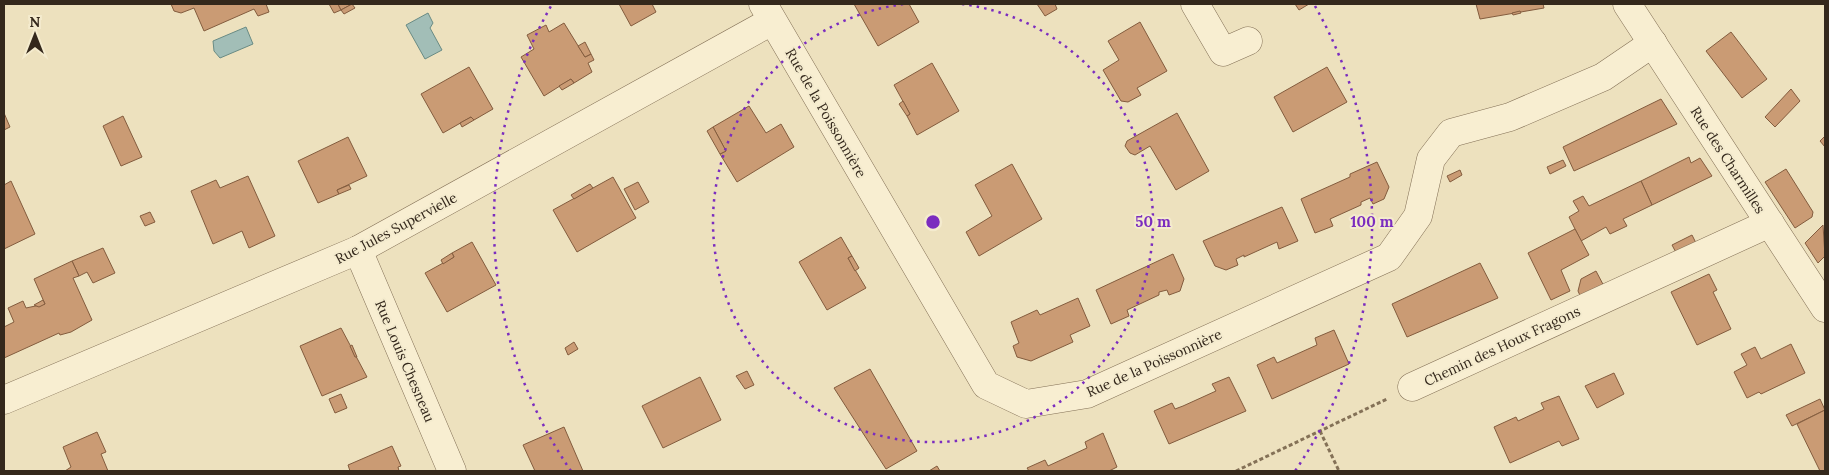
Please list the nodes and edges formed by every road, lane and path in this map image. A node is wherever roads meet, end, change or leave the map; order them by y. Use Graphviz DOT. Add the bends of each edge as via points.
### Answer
graph roads {
  1 [pos="1195,4"];
  2 [pos="1632,6"];
  3 [pos="767,12"];
  4 [pos="1248,41"];
  5 [pos="1653,43"];
  6 [pos="1770,223"];
  7 [pos="358,250"];
  8 [pos="1825,308"];
  9 [pos="1412,387"];
  10 [pos="4,400"];
  11 [pos="1320,431"];
  12 [pos="452,471"];
  13 [pos="1236,471"];
  14 [pos="1339,471"];
  1 -- 4 [label="street" via="1222,52"];
  2 -- 5 [label="street, Rue des Charmilles"];
  3 -- 5 [label="street, Rue de la Poissonnière" via="986,385 1026,404 1087,394 1388,257 1418,216 1431,159 1451,133 1510,117 1602,76"];
  3 -- 7 [label="street, Rue Jules Supervielle"];
  5 -- 6 [label="street, Rue des Charmilles"];
  6 -- 8 [label="street, Rue des Charmilles"];
  6 -- 9 [label="street, Chemin des Houx Fragons"];
  7 -- 10 [label="street, Rue Jules Supervielle"];
  7 -- 12 [label="street, Rue Louis Chesneau"];
  9 -- 11 [label="path, Chemin des Houx Fragons"];
  11 -- 13 [label="path, Chemin des Houx Fragons"];
  11 -- 14 [label="path"];
}
